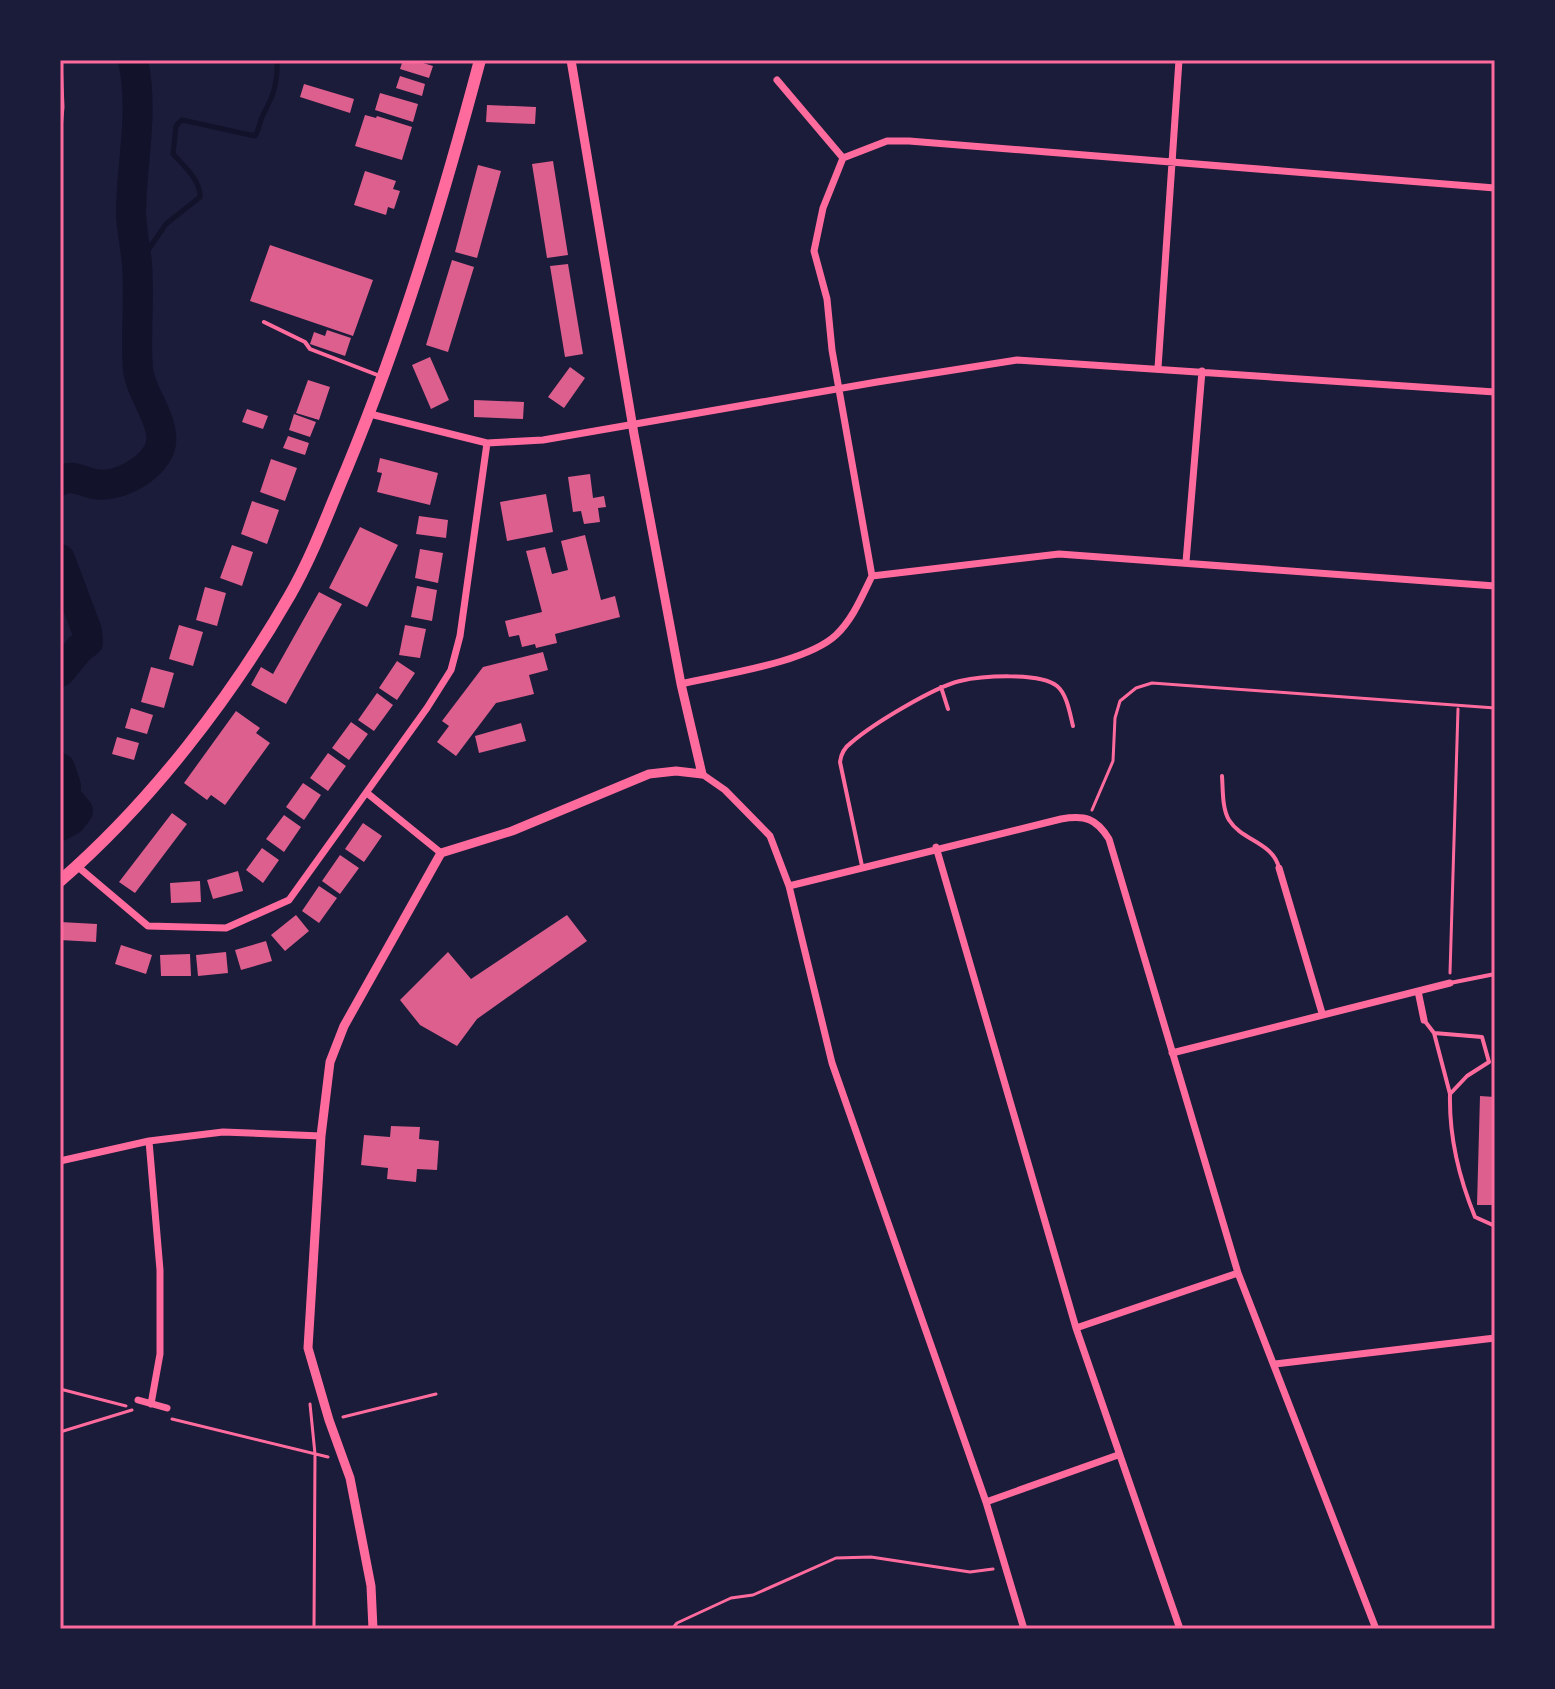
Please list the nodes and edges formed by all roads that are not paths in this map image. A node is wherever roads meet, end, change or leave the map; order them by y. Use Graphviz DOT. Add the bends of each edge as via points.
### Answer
graph roads {
  1 [pos="480,60"];
  2 [pos="571,60"];
  3 [pos="1179,60"];
  4 [pos="777,80"];
  5 [pos="843,158"];
  6 [pos="1171,162"];
  7 [pos="1495,188"];
  8 [pos="264,322"];
  9 [pos="1158,368"];
  10 [pos="1202,371"];
  11 [pos="383,377"];
  12 [pos="840,390"];
  13 [pos="1495,392"];
  14 [pos="370,414"];
  15 [pos="632,425"];
  16 [pos="487,443"];
  17 [pos="1186,562"];
  18 [pos="872,576"];
  19 [pos="1495,586"];
  20 [pos="681,684"];
  21 [pos="941,687"];
  22 [pos="948,709"];
  23 [pos="1073,726"];
  24 [pos="702,774"];
  25 [pos="1222,776"];
  26 [pos="367,793"];
  27 [pos="936,847"];
  28 [pos="441,853"];
  29 [pos="77,866"];
  30 [pos="862,866"];
  31 [pos="1279,868"];
  32 [pos="60,881"];
  33 [pos="789,886"];
  34 [pos="1495,974"];
  35 [pos="1450,983"];
  36 [pos="1418,991"];
  37 [pos="1322,1013"];
  38 [pos="1424,1020"];
  39 [pos="1434,1033"];
  40 [pos="1172,1053"];
  41 [pos="1450,1094"];
  42 [pos="321,1136"];
  43 [pos="149,1141"];
  44 [pos="60,1161"];
  45 [pos="1495,1226"];
  46 [pos="1238,1273"];
  47 [pos="1076,1328"];
  48 [pos="1495,1338"];
  49 [pos="1275,1364"];
  50 [pos="137,1404"];
  51 [pos="151,1404"];
  52 [pos="167,1408"];
  53 [pos="1118,1455"];
  54 [pos="986,1502"];
  55 [pos="373,1629"];
  56 [pos="1024,1629"];
  57 [pos="1180,1629"];
  58 [pos="1376,1629"];
  1 -- 11 [label="main road" via="421,268"];
  2 -- 15 [label="street"];
  3 -- 6 [label="street"];
  4 -- 5 [label="street"];
  5 -- 6 [label="street" via="887,141"];
  5 -- 12 [label="street" via="823,208 814,251"];
  6 -- 7 [label="street"];
  6 -- 9 [label="street"];
  8 -- 11 [label="lane" via="310,349"];
  9 -- 10 [label="street"];
  9 -- 12 [label="street" via="1017,360"];
  10 -- 13 [label="street"];
  10 -- 17 [label="street"];
  11 -- 14 [label="main road"];
  12 -- 15 [label="street"];
  12 -- 18 [label="street"];
  14 -- 16 [label="street"];
  14 -- 29 [label="main road" via="291,593 249,659 171,766"];
  15 -- 16 [label="street"];
  15 -- 20 [label="street"];
  16 -- 26 [label="street" via="451,670"];
  17 -- 18 [label="street" via="1059,554"];
  17 -- 19 [label="street"];
  18 -- 20 [label="street" via="855,612 836,635 809,653"];
  20 -- 24 [label="street"];
  21 -- 22 [label="lane"];
  21 -- 23 [label="lane" via="985,677 1047,681 1063,694"];
  21 -- 30 [label="lane" via="854,740 841,754 840,771"];
  24 -- 28 [label="street" via="649,774 512,831"];
  24 -- 33 [label="street" via="770,836"];
  25 -- 31 [label="lane" via="1226,817 1264,845"];
  26 -- 28 [label="street"];
  26 -- 29 [label="street" via="289,900 226,928 148,926"];
  27 -- 30 [label="street"];
  27 -- 40 [label="street" via="1061,819 1089,817 1100,825 1109,839"];
  27 -- 47 [label="street"];
  28 -- 42 [label="street" via="344,1026 330,1062"];
  29 -- 32 [label="main road"];
  30 -- 33 [label="street"];
  31 -- 37 [label="street"];
  33 -- 54 [label="street" via="832,1063"];
  34 -- 35 [label="lane"];
  35 -- 36 [label="street"];
  36 -- 37 [label="street"];
  36 -- 38 [label="street"];
  37 -- 40 [label="street"];
  38 -- 39 [label="lane"];
  39 -- 41 [label="lane"];
  39 -- 41 [label="lane" via="1482,1037 1489,1062"];
  40 -- 46 [label="street"];
  41 -- 45 [label="lane" via="1449,1125 1464,1190 1475,1217"];
  42 -- 43 [label="street" via="223,1132"];
  42 -- 55 [label="street" via="308,1348 350,1478 371,1586"];
  43 -- 44 [label="street"];
  43 -- 51 [label="street" via="160,1298 160,1354"];
  46 -- 47 [label="street"];
  46 -- 49 [label="street"];
  47 -- 53 [label="street"];
  48 -- 49 [label="street"];
  49 -- 58 [label="street"];
  50 -- 51 [label="street"];
  51 -- 52 [label="street"];
  53 -- 54 [label="street"];
  53 -- 57 [label="street"];
  54 -- 56 [label="street"];
}
